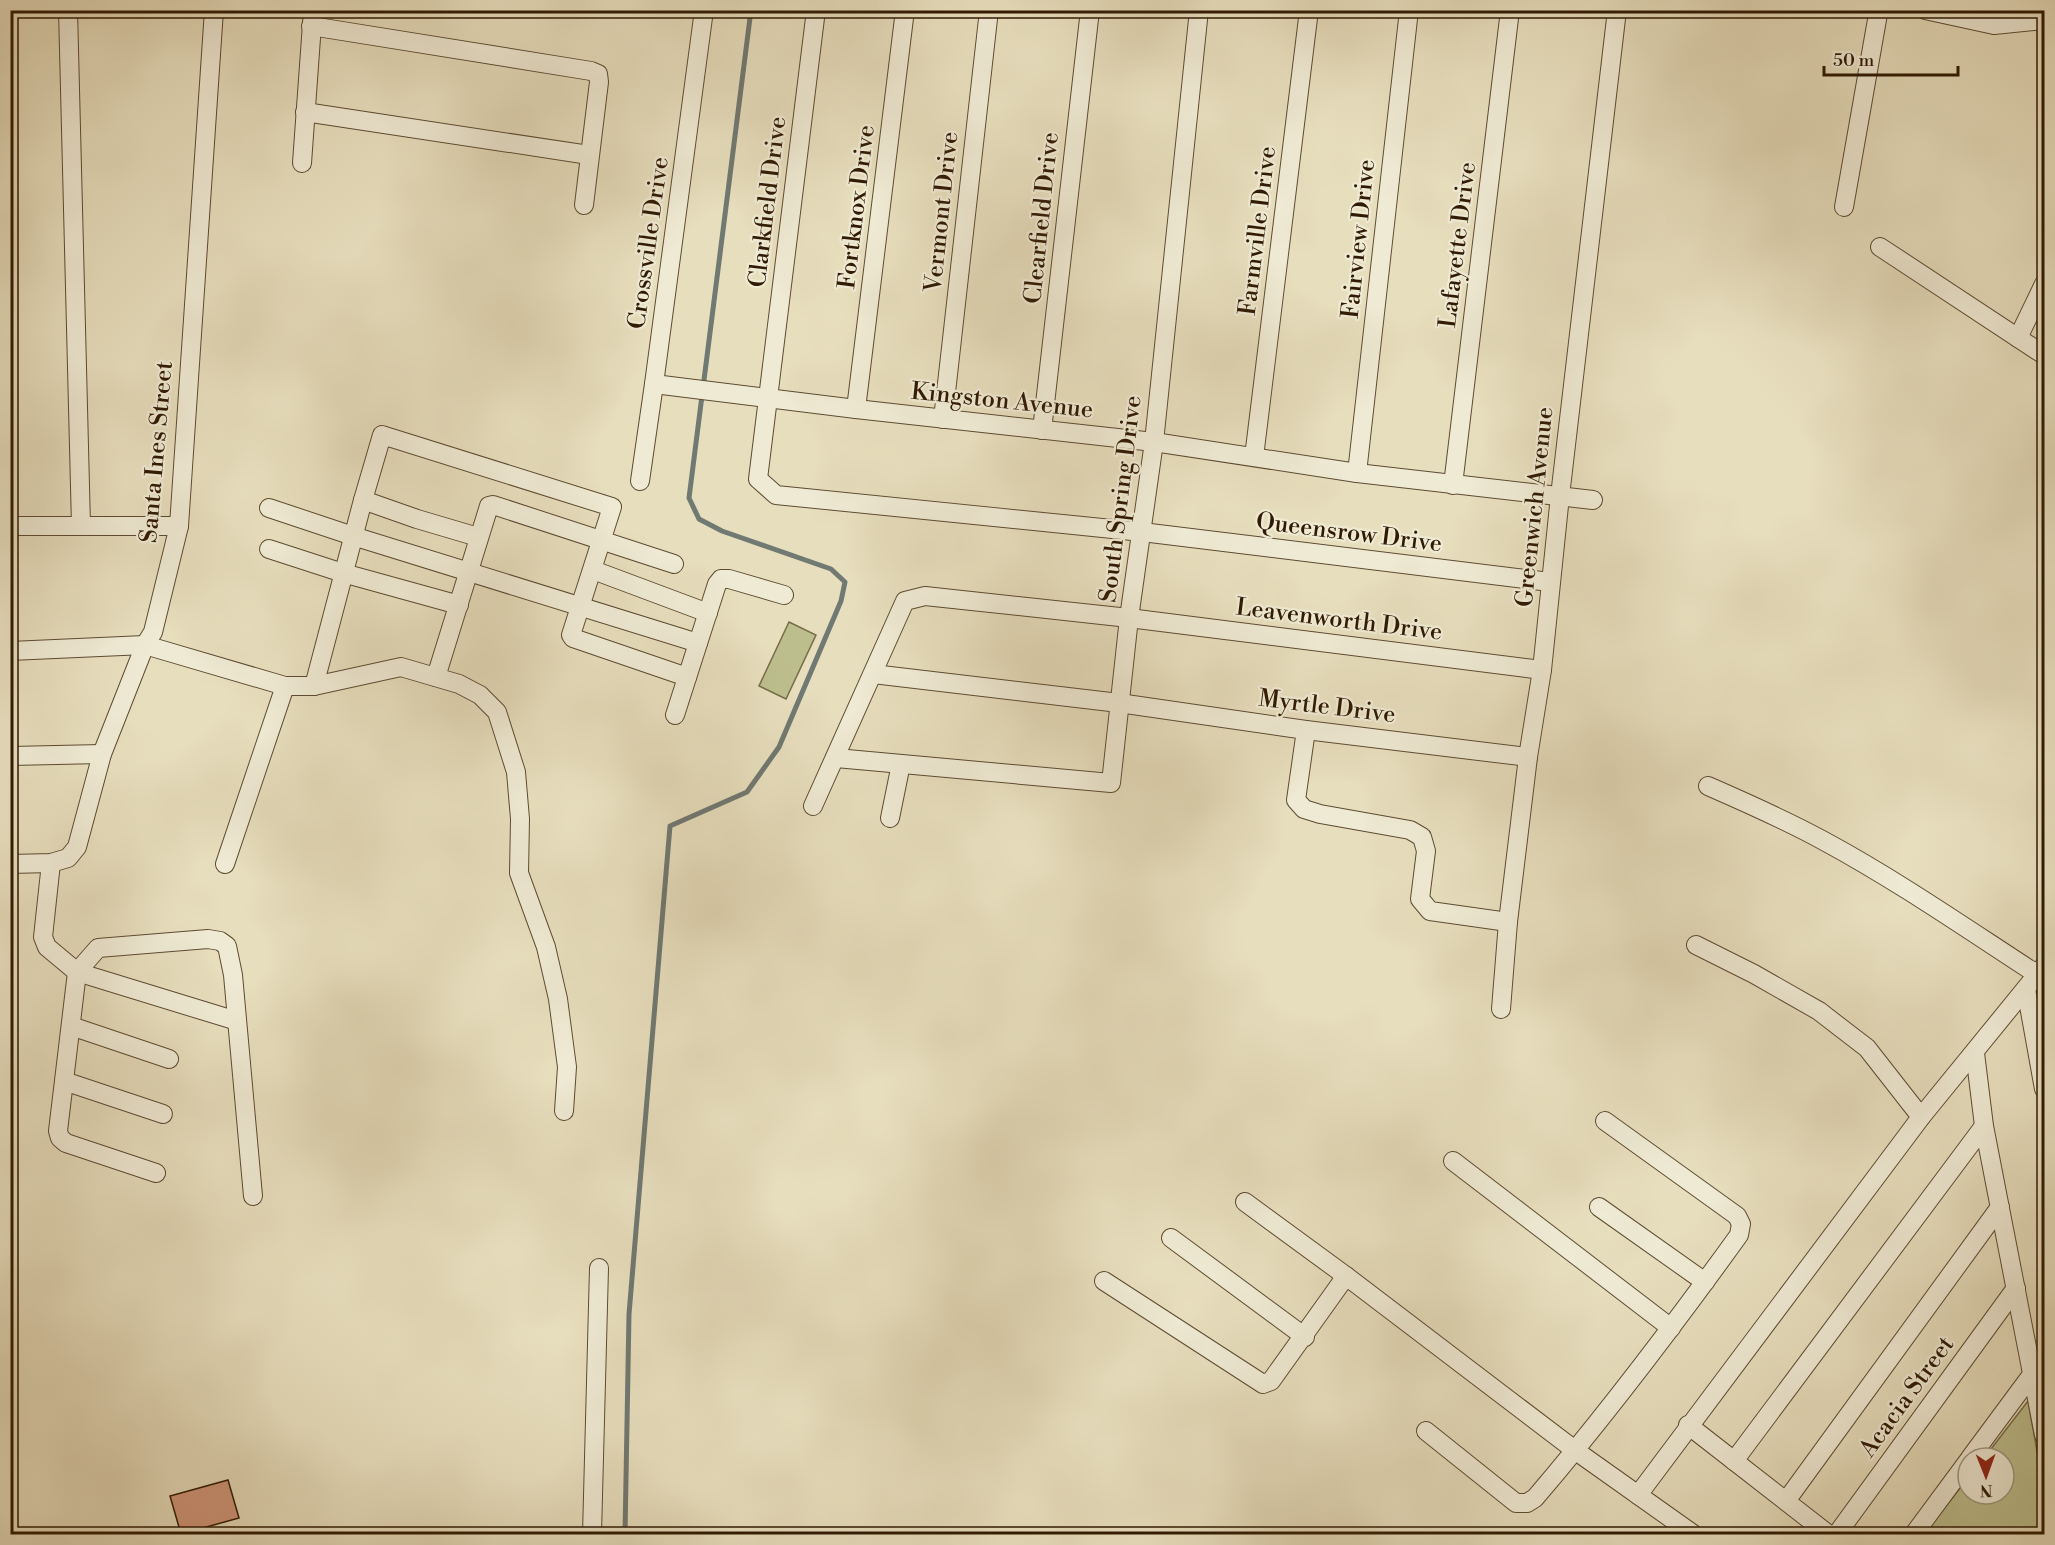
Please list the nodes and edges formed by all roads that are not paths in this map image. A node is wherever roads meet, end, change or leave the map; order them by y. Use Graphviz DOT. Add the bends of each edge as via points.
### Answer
graph roads {
  1 [pos="68,10"];
  2 [pos="214,10"];
  3 [pos="704,10"];
  4 [pos="816,10"];
  5 [pos="905,10"];
  6 [pos="988,10"];
  7 [pos="1090,10"];
  8 [pos="1199,10"];
  9 [pos="1309,10"];
  10 [pos="1409,10"];
  11 [pos="1510,10"];
  12 [pos="1617,10"];
  13 [pos="1880,10"];
  14 [pos="1925,10"];
  15 [pos="312,18"];
  16 [pos="2044,19"];
  17 [pos="305,112"];
  18 [pos="590,155"];
  19 [pos="302,163"];
  20 [pos="584,205"];
  21 [pos="1844,207"];
  22 [pos="1880,247"];
  23 [pos="2044,284"];
  24 [pos="2018,338"];
  25 [pos="2044,356"];
  26 [pos="654,384"];
  27 [pos="768,399"];
  28 [pos="856,410"];
  29 [pos="943,419"];
  30 [pos="1042,430"];
  31 [pos="1154,442"];
  32 [pos="1254,457"];
  33 [pos="1357,473"];
  34 [pos="640,481"];
  35 [pos="1454,485"];
  36 [pos="1560,496"];
  37 [pos="363,500"];
  38 [pos="1593,500"];
  39 [pos="269,508"];
  40 [pos="10,526"];
  41 [pos="81,526"];
  42 [pos="179,526"];
  43 [pos="1142,532"];
  44 [pos="353,536"];
  45 [pos="478,537"];
  46 [pos="602,540"];
  47 [pos="269,549"];
  48 [pos="674,564"];
  49 [pos="467,570"];
  50 [pos="593,570"];
  51 [pos="343,573"];
  52 [pos="1550,582"];
  53 [pos="784,595"];
  54 [pos="459,604"];
  55 [pos="580,607"];
  56 [pos="708,613"];
  57 [pos="1129,618"];
  58 [pos="698,643"];
  59 [pos="146,645"];
  60 [pos="10,651"];
  61 [pos="1542,670"];
  62 [pos="873,675"];
  63 [pos="687,676"];
  64 [pos="436,677"];
  65 [pos="285,686"];
  66 [pos="314,686"];
  67 [pos="1119,703"];
  68 [pos="675,715"];
  69 [pos="1306,730"];
  70 [pos="102,754"];
  71 [pos="10,756"];
  72 [pos="1528,757"];
  73 [pos="836,758"];
  74 [pos="901,764"];
  75 [pos="1708,786"];
  76 [pos="813,806"];
  77 [pos="890,818"];
  78 [pos="51,863"];
  79 [pos="10,864"];
  80 [pos="225,864"];
  81 [pos="1508,922"];
  82 [pos="1696,945"];
  83 [pos="77,972"];
  84 [pos="2036,977"];
  85 [pos="1501,1009"];
  86 [pos="237,1021"];
  87 [pos="71,1026"];
  88 [pos="1975,1053"];
  89 [pos="169,1059"];
  90 [pos="64,1081"];
  91 [pos="2044,1089"];
  92 [pos="564,1111"];
  93 [pos="163,1114"];
  94 [pos="1921,1116"];
  95 [pos="1605,1120"];
  96 [pos="1984,1126"];
  97 [pos="1453,1161"];
  98 [pos="156,1173"];
  99 [pos="253,1196"];
  100 [pos="1245,1202"];
  101 [pos="1599,1207"];
  102 [pos="2000,1208"];
  103 [pos="1172,1238"];
  104 [pos="599,1268"];
  105 [pos="1346,1276"];
  106 [pos="1104,1281"];
  107 [pos="1705,1282"];
  108 [pos="2016,1288"];
  109 [pos="1671,1328"];
  110 [pos="1305,1336"];
  111 [pos="2033,1372"];
  112 [pos="1688,1425"];
  113 [pos="1426,1431"];
  114 [pos="2044,1435"];
  115 [pos="1979,1446"];
  116 [pos="1576,1451"];
  117 [pos="1734,1461"];
  118 [pos="1956,1477"];
  119 [pos="1638,1495"];
  120 [pos="1786,1501"];
  121 [pos="592,1534"];
  122 [pos="1693,1534"];
  123 [pos="1828,1534"];
  124 [pos="1837,1534"];
  125 [pos="1914,1534"];
  1 -- 41 [label="street"];
  2 -- 42 [label="street, Santa Ines Street"];
  3 -- 26 [label="street, Crossville Drive"];
  4 -- 27 [label="street, Clarkfield Drive"];
  5 -- 28 [label="street, Fortknox Drive"];
  6 -- 29 [label="street, Vermont Drive"];
  7 -- 30 [label="street, Clearfield Drive"];
  8 -- 31 [label="street, South Spring Drive"];
  9 -- 32 [label="street, Farmville Drive"];
  10 -- 33 [label="street, Fairview Drive"];
  11 -- 35 [label="street, Lafayette Drive"];
  12 -- 36 [label="street, Greenwich Avenue"];
  13 -- 21 [label="street"];
  14 -- 16 [label="street" via="1994,25"];
  15 -- 17 [label="street"];
  15 -- 18 [label="street" via="598,74"];
  17 -- 18 [label="street"];
  17 -- 19 [label="street"];
  18 -- 20 [label="street"];
  22 -- 24 [label="street"];
  23 -- 24 [label="street"];
  24 -- 25 [label="street"];
  26 -- 27 [label="street, Kingston Avenue"];
  26 -- 34 [label="street, Crossville Drive"];
  27 -- 28 [label="street, Kingston Avenue"];
  27 -- 43 [label="street, Clarkfield Drive" via="758,479 776,495"];
  28 -- 29 [label="street, Kingston Avenue"];
  29 -- 30 [label="street, Kingston Avenue"];
  30 -- 31 [label="street, Kingston Avenue"];
  31 -- 32 [label="street, Kingston Avenue"];
  31 -- 43 [label="street, South Spring Drive"];
  32 -- 33 [label="street, Kingston Avenue"];
  33 -- 35 [label="street, Kingston Avenue"];
  35 -- 36 [label="street, Kingston Avenue"];
  36 -- 38 [label="street, Kingston Avenue"];
  36 -- 52 [label="street, Greenwich Avenue"];
  37 -- 44 [label="street"];
  37 -- 45 [label="street"];
  37 -- 46 [label="street" via="382,435 612,507"];
  39 -- 44 [label="street"];
  40 -- 41 [label="street"];
  41 -- 42 [label="street"];
  42 -- 59 [label="street, Santa Ines Street" via="153,632"];
  43 -- 52 [label="street, Queensrow Drive"];
  43 -- 57 [label="street, South Spring Drive"];
  44 -- 49 [label="street"];
  44 -- 51 [label="street"];
  45 -- 46 [label="street" via="487,509 493,505"];
  45 -- 49 [label="street"];
  46 -- 48 [label="street"];
  46 -- 50 [label="street"];
  47 -- 51 [label="street"];
  49 -- 54 [label="street"];
  49 -- 55 [label="street"];
  50 -- 55 [label="street"];
  50 -- 56 [label="street"];
  51 -- 54 [label="street"];
  51 -- 66 [label="street"];
  52 -- 61 [label="street, Greenwich Avenue"];
  53 -- 56 [label="street" via="721,579"];
  54 -- 64 [label="street"];
  55 -- 58 [label="street"];
  55 -- 63 [label="street" via="572,635 576,641"];
  56 -- 58 [label="street"];
  57 -- 61 [label="street, Leavenworth Drive"];
  57 -- 62 [label="street, Leavenworth Drive" via="925,596 905,601"];
  57 -- 67 [label="street, South Spring Drive"];
  58 -- 63 [label="street"];
  59 -- 60 [label="street"];
  59 -- 65 [label="street"];
  59 -- 70 [label="street, Santa Ines Street"];
  61 -- 72 [label="street, Greenwich Avenue"];
  62 -- 67 [label="street, Myrtle Drive"];
  62 -- 73 [label="street"];
  63 -- 68 [label="street"];
  64 -- 66 [label="street" via="401,667"];
  64 -- 92 [label="street" via="480,695 497,712 516,772 519,873 546,947 558,999 567,1066"];
  65 -- 66 [label="street"];
  65 -- 80 [label="street"];
  67 -- 69 [label="street, Myrtle Drive"];
  67 -- 74 [label="street, South Spring Drive" via="1111,783"];
  69 -- 72 [label="street, Myrtle Drive"];
  69 -- 81 [label="street" via="1296,800 1304,809 1410,830 1422,837 1426,851 1420,898 1430,911"];
  70 -- 71 [label="street"];
  70 -- 78 [label="street, Santa Ines Street" via="77,847 68,858"];
  72 -- 81 [label="street, Greenwich Avenue"];
  73 -- 74 [label="street, South Spring Drive"];
  73 -- 76 [label="street"];
  74 -- 77 [label="street"];
  75 -- 84 [label="street" via="1824,841 1886,877"];
  78 -- 79 [label="street, Santa Ines Street"];
  78 -- 83 [label="street" via="44,937 47,947"];
  81 -- 85 [label="street, Greenwich Avenue"];
  82 -- 94 [label="street" via="1819,1011 1867,1048"];
  83 -- 86 [label="street"];
  83 -- 86 [label="street" via="98,948 220,941 227,946"];
  83 -- 87 [label="street"];
  84 -- 88 [label="street"];
  84 -- 91 [label="street"];
  86 -- 99 [label="street"];
  87 -- 89 [label="street"];
  87 -- 90 [label="street"];
  88 -- 94 [label="street"];
  88 -- 96 [label="street"];
  90 -- 93 [label="street"];
  90 -- 98 [label="street" via="60,1138"];
  94 -- 112 [label="street"];
  95 -- 107 [label="street" via="1737,1216 1741,1224 1739,1235"];
  96 -- 102 [label="street"];
  96 -- 117 [label="street"];
  97 -- 109 [label="street"];
  100 -- 105 [label="street"];
  101 -- 107 [label="street"];
  102 -- 108 [label="street"];
  102 -- 120 [label="street"];
  103 -- 110 [label="street"];
  104 -- 121 [label="street"];
  105 -- 110 [label="street"];
  105 -- 116 [label="street"];
  106 -- 110 [label="street" via="1263,1384 1271,1381"];
  107 -- 109 [label="street"];
  108 -- 111 [label="street"];
  108 -- 124 [label="street, Acacia Street"];
  109 -- 116 [label="street"];
  111 -- 114 [label="street"];
  111 -- 115 [label="street"];
  112 -- 117 [label="street"];
  112 -- 119 [label="street"];
  113 -- 116 [label="street" via="1516,1503 1535,1498"];
  116 -- 119 [label="street"];
  117 -- 120 [label="street"];
  118 -- 125 [label="street"];
  119 -- 122 [label="street"];
  120 -- 123 [label="street"];
}
